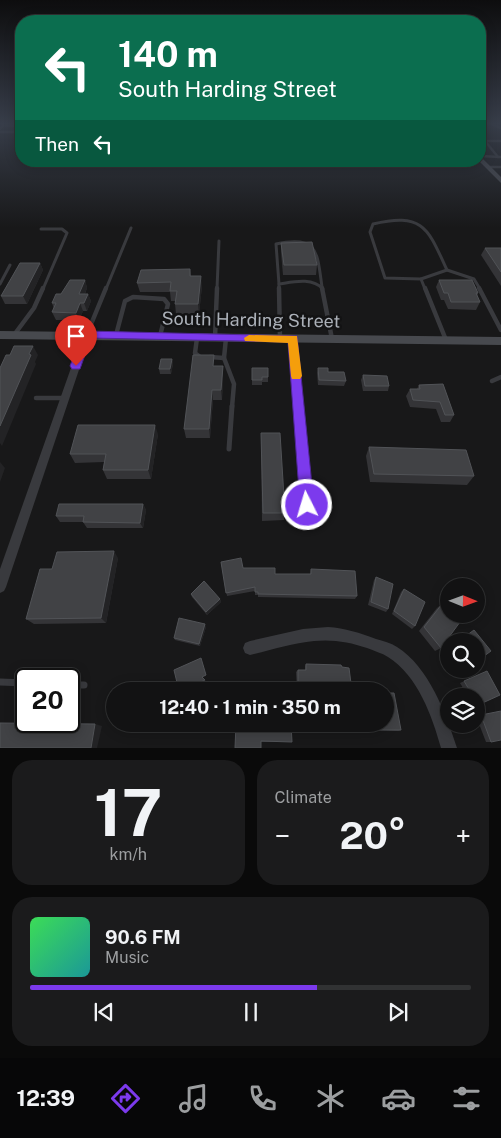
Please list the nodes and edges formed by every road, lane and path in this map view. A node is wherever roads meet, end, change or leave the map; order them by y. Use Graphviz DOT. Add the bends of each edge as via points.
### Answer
graph roads {
  1 [pos="486,163"];
  2 [pos="490,167"];
  3 [pos="501,167"];
  4 [pos="501,181"];
  5 [pos="131,228"];
  6 [pos="41,229"];
  7 [pos="220,241"];
  8 [pos="10,265"];
  9 [pos="447,270"];
  10 [pos="421,279"];
  11 [pos="0,284"];
  12 [pos="279,284"];
  13 [pos="322,287"];
  14 [pos="501,330"];
  15 [pos="87,334"];
  16 [pos="116,335"];
  17 [pos="4,336"];
  18 [pos="160,336"];
  19 [pos="197,338"];
  20 [pos="220,338"];
  21 [pos="280,339"];
  22 [pos="293,339"];
  23 [pos="332,339"];
  24 [pos="446,340"];
  25 [pos="501,341"];
  26 [pos="224,358"];
  27 [pos="501,377"];
  28 [pos="492,381"];
  29 [pos="36,398"];
  30 [pos="64,398"];
  31 [pos="229,448"];
  32 [pos="307,505"];
  33 [pos="0,587"];
  34 [pos="250,648"];
  35 [pos="0,682"];
  36 [pos="15,683"];
  37 [pos="80,685"];
  38 [pos="84,685"];
  39 [pos="449,748"];
  1 -- 2 [label="street"];
  2 -- 3 [label="lane"];
  2 -- 4 [label="street"];
  5 -- 15 [label="lane"];
  6 -- 17 [label="lane" via="62,229 67,233 66,241 34,308"];
  7 -- 20 [label="lane"];
  8 -- 11 [label="lane"];
  9 -- 10 [label="lane"];
  9 -- 10 [label="lane" via="428,231 422,226 397,221 373,224 370,232 385,278"];
  9 -- 14 [label="lane" via="474,279"];
  10 -- 24 [label="lane"];
  12 -- 13 [label="lane" via="314,282"];
  12 -- 13 [label="lane" via="276,244 300,242 314,247"];
  12 -- 21 [label="lane"];
  13 -- 23 [label="lane"];
  15 -- 16 [label="street, South Harding Street"];
  15 -- 17 [label="street, South Harding Street"];
  15 -- 30 [label="street"];
  16 -- 18 [label="street, South Harding Street"];
  16 -- 18 [label="lane" via="124,301 133,297 164,299 168,304"];
  18 -- 19 [label="street, South Harding Street"];
  19 -- 20 [label="street, South Harding Street"];
  19 -- 26 [label="lane" via="195,352 198,357"];
  20 -- 21 [label="street, South Harding Street"];
  20 -- 26 [label="lane"];
  21 -- 22 [label="street, South Harding Street"];
  22 -- 23 [label="street, South Harding Street"];
  22 -- 32 [label="lane"];
  23 -- 24 [label="street, South Harding Street"];
  24 -- 25 [label="street, South Harding Street"];
  26 -- 31 [label="lane" via="234,384"];
  27 -- 28 [label="lane"];
  29 -- 30 [label="lane"];
  30 -- 33 [label="street"];
  34 -- 39 [label="street" via="298,637 338,634 394,653 411,669 427,694"];
  35 -- 36 [label="lane"];
  37 -- 38 [label="lane"];
}
